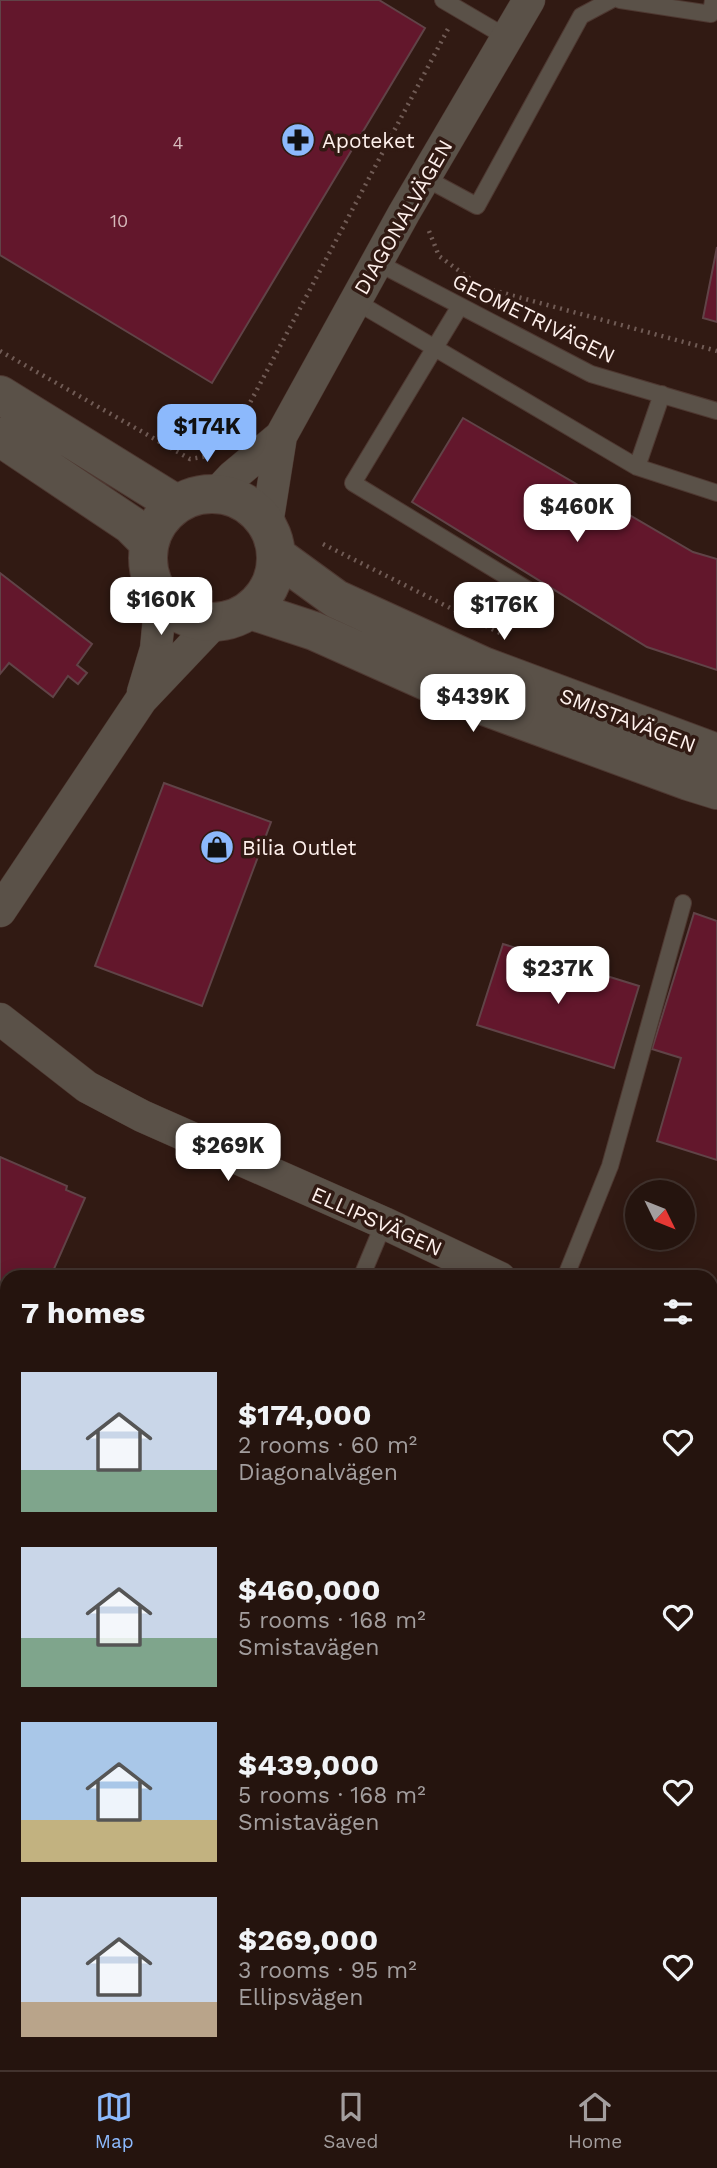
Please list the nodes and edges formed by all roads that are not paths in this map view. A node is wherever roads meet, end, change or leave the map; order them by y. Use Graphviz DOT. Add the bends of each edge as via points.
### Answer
graph roads {
  1 [pos="443,0"];
  2 [pos="528,0"];
  3 [pos="611,0"];
  4 [pos="620,0"];
  5 [pos="713,0"];
  6 [pos="506,37"];
  7 [pos="425,178"];
  8 [pos="378,263"];
  9 [pos="355,301"];
  10 [pos="460,306"];
  11 [pos="436,347"];
  12 [pos="662,394"];
  13 [pos="0,395"];
  14 [pos="717,411"];
  15 [pos="281,436"];
  16 [pos="0,437"];
  17 [pos="637,467"];
  18 [pos="217,493"];
  19 [pos="717,493"];
  20 [pos="176,504"];
  21 [pos="272,540"];
  22 [pos="149,543"];
  23 [pos="535,594"];
  24 [pos="161,597"];
  25 [pos="250,610"];
  26 [pos="214,623"];
  27 [pos="141,700"];
  28 [pos="717,753"];
  29 [pos="717,790"];
  30 [pos="683,903"];
  31 [pos="0,911"];
  32 [pos="0,1019"];
  33 [pos="384,1223"];
  34 [pos="364,1270"];
  35 [pos="483,1270"];
  36 [pos="568,1270"];
  1 -- 6 [label="lane"];
  2 -- 6 [label="street, DIAGONALVÄGEN"];
  3 -- 7 [label="lane" via="581,16 477,206"];
  4 -- 5 [label="lane" via="711,14"];
  6 -- 7 [label="street, DIAGONALVÄGEN"];
  7 -- 8 [label="street, DIAGONALVÄGEN"];
  8 -- 9 [label="street, DIAGONALVÄGEN"];
  8 -- 10 [label="lane, GEOMETRIVÄGEN"];
  9 -- 11 [label="lane"];
  9 -- 15 [label="street, DIAGONALVÄGEN"];
  10 -- 11 [label="lane"];
  10 -- 12 [label="lane, GEOMETRIVÄGEN" via="592,374"];
  11 -- 17 [label="lane"];
  11 -- 23 [label="lane" via="353,483"];
  12 -- 14 [label="lane, GEOMETRIVÄGEN"];
  12 -- 17 [label="lane"];
  13 -- 20 [label="street"];
  15 -- 18 [label="street, DIAGONALVÄGEN" via="235,459"];
  15 -- 21 [label="street, DIAGONALVÄGEN"];
  16 -- 22 [label="street" via="131,524"];
  17 -- 19 [label="lane"];
  18 -- 20 [label="street" via="195,495"];
  18 -- 21 [label="street" via="244,501"];
  20 -- 22 [label="street" via="158,522"];
  21 -- 25 [label="street" via="273,580"];
  21 -- 28 [label="street, SMISTAVÄGEN" via="335,599 483,666"];
  22 -- 24 [label="street" via="149,574"];
  24 -- 26 [label="street" via="182,615"];
  24 -- 27 [label="street" via="156,649"];
  25 -- 26 [label="street"];
  25 -- 29 [label="street, SMISTAVÄGEN" via="314,631 473,702"];
  26 -- 27 [label="street"];
  27 -- 31 [label="street"];
  30 -- 36 [label="lane" via="610,1166"];
  32 -- 33 [label="street, ELLIPSVÄGEN" via="98,1093"];
  33 -- 34 [label="lane"];
  33 -- 35 [label="street, ELLIPSVÄGEN"];
}
